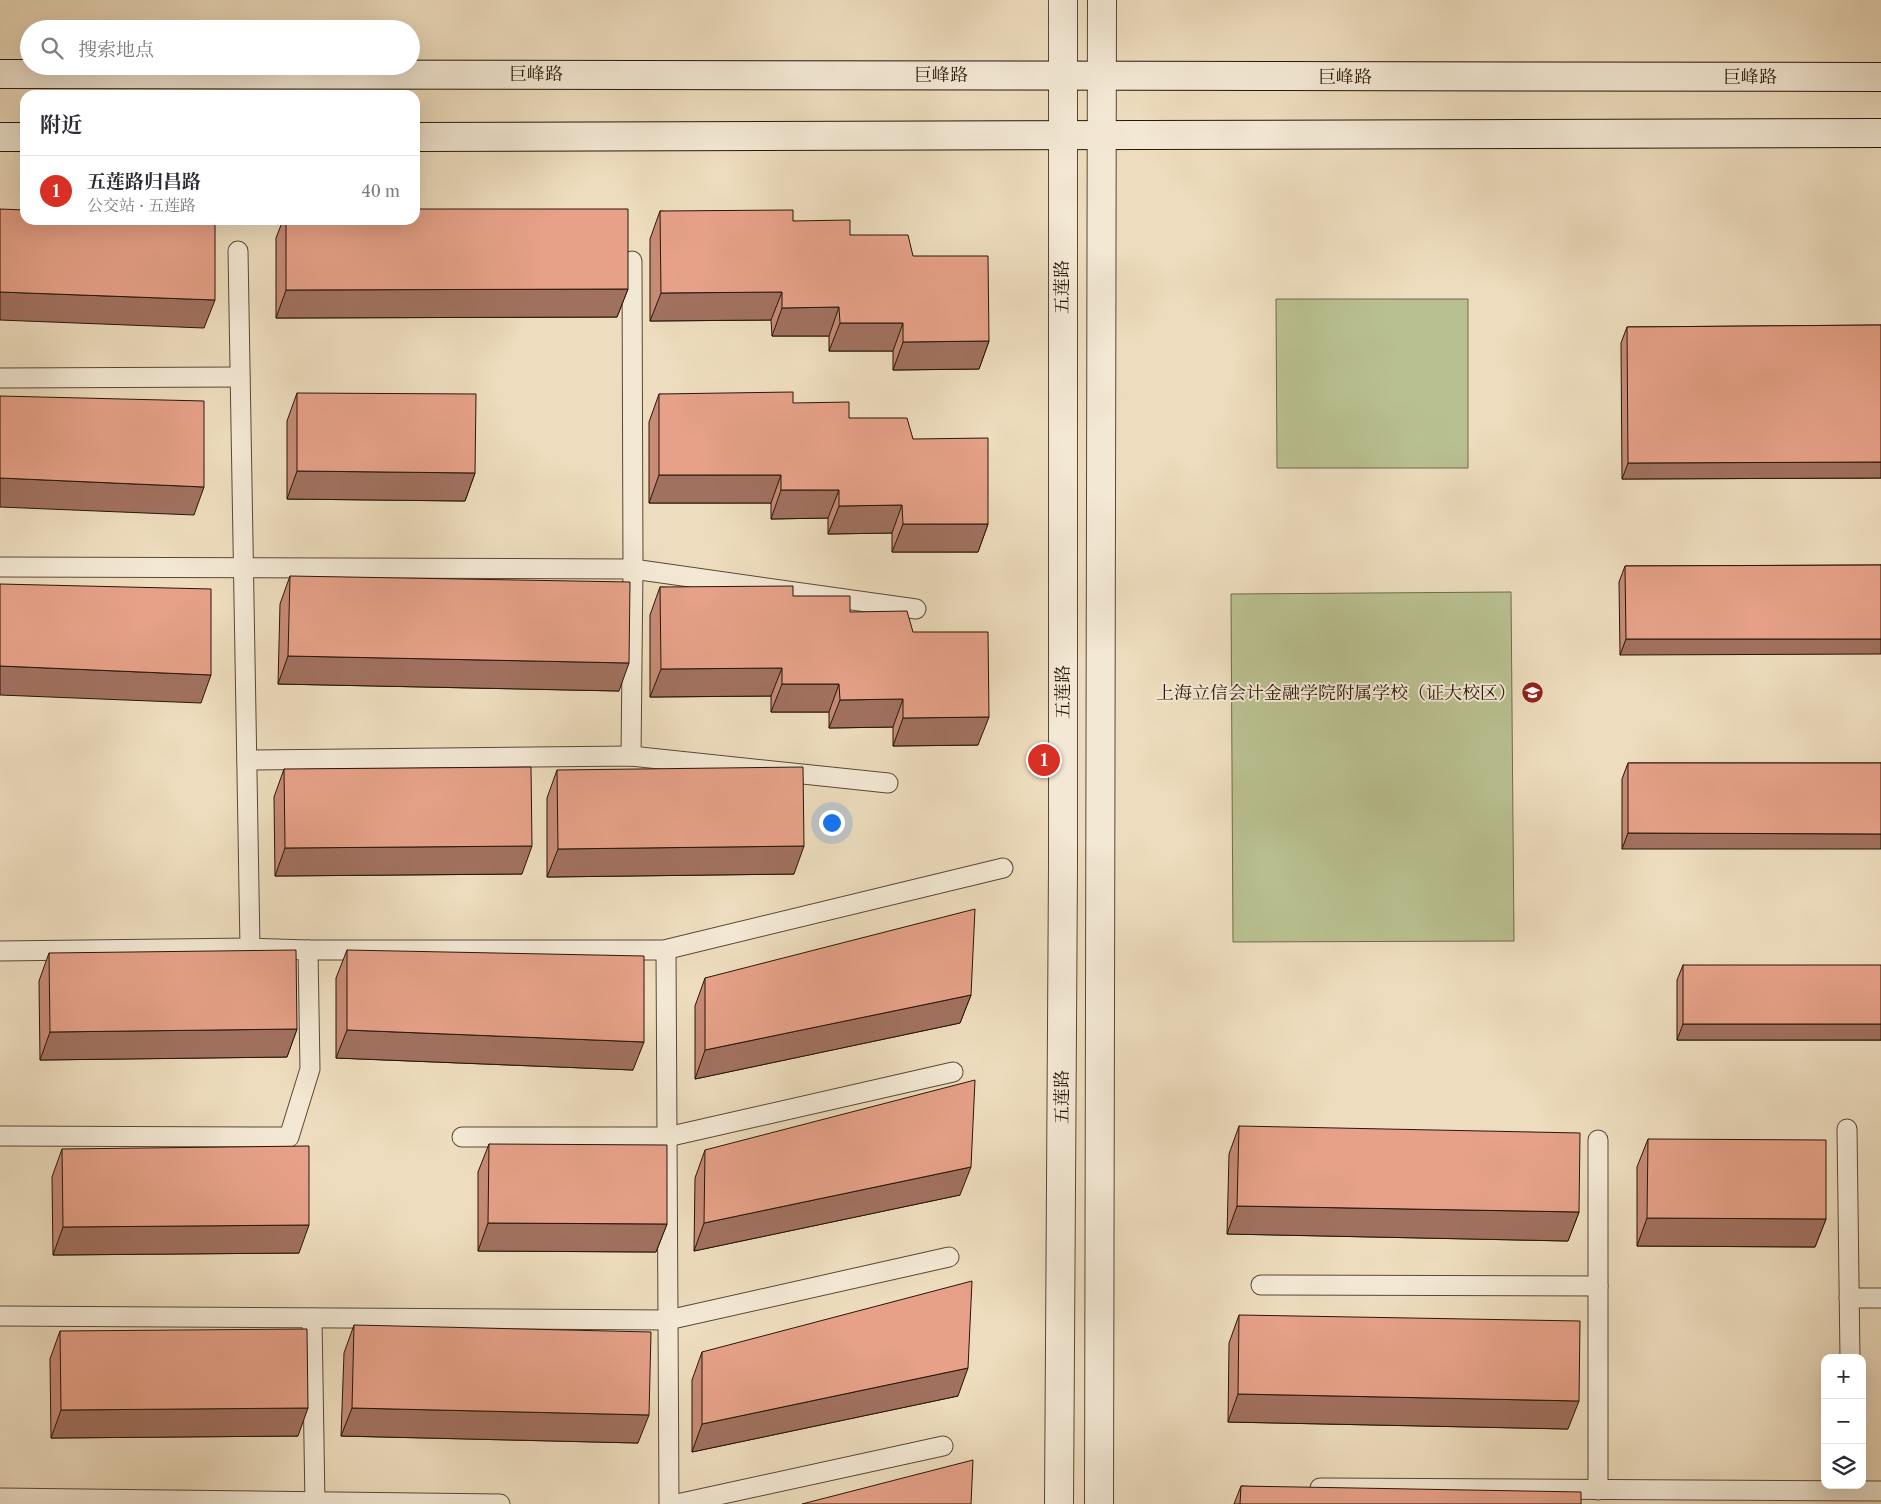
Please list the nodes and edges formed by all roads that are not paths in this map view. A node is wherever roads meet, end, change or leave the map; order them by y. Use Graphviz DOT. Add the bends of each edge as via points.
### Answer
graph roads {
  1 [pos="1063,0"];
  2 [pos="1102,0"];
  3 [pos="0,74"];
  4 [pos="20,74"];
  5 [pos="420,74"];
  6 [pos="1062,75"];
  7 [pos="1102,77"];
  8 [pos="1881,77"];
  9 [pos="1881,133"];
  10 [pos="1062,136"];
  11 [pos="1102,136"];
  12 [pos="20,137"];
  13 [pos="420,137"];
  14 [pos="0,138"];
  15 [pos="238,251"];
  16 [pos="632,261"];
  17 [pos="240,377"];
  18 [pos="0,378"];
  19 [pos="0,567"];
  20 [pos="244,568"];
  21 [pos="633,569"];
  22 [pos="916,609"];
  23 [pos="631,756"];
  24 [pos="247,760"];
  25 [pos="888,783"];
  26 [pos="1002,868"];
  27 [pos="250,948"];
  28 [pos="308,950"];
  29 [pos="666,950"];
  30 [pos="0,951"];
  31 [pos="953,1072"];
  32 [pos="1847,1129"];
  33 [pos="0,1136"];
  34 [pos="462,1136"];
  35 [pos="667,1136"];
  36 [pos="1598,1140"];
  37 [pos="949,1257"];
  38 [pos="1261,1284"];
  39 [pos="1598,1286"];
  40 [pos="1849,1298"];
  41 [pos="1881,1298"];
  42 [pos="0,1316"];
  43 [pos="312,1318"];
  44 [pos="668,1320"];
  45 [pos="1850,1354"];
  46 [pos="943,1446"];
  47 [pos="1299,1488"];
  48 [pos="1598,1490"];
  49 [pos="1881,1491"];
  50 [pos="1852,1493"];
  51 [pos="0,1498"];
  52 [pos="315,1503"];
  53 [pos="500,1504"];
  54 [pos="669,1504"];
  55 [pos="677,1504"];
  56 [pos="1059,1504"];
  57 [pos="1099,1504"];
  1 -- 6 [label="main road, 五莲路"];
  2 -- 7 [label="main road"];
  3 -- 4 [label="main road, 巨峰路"];
  5 -- 6 [label="main road, 巨峰路"];
  6 -- 7 [label="main road, 巨峰路"];
  6 -- 10 [label="main road, 五莲路"];
  7 -- 8 [label="main road, 巨峰路"];
  7 -- 11 [label="main road"];
  9 -- 11 [label="main road"];
  10 -- 11 [label="main road"];
  10 -- 13 [label="main road"];
  10 -- 56 [label="main road, 五莲路" via="1063,867"];
  11 -- 57 [label="main road"];
  12 -- 14 [label="main road"];
  15 -- 17 [label="lane"];
  16 -- 21 [label="lane"];
  17 -- 18 [label="lane"];
  17 -- 20 [label="lane"];
  19 -- 20 [label="lane"];
  20 -- 21 [label="lane"];
  20 -- 24 [label="lane"];
  21 -- 22 [label="lane"];
  21 -- 23 [label="lane"];
  23 -- 24 [label="lane"];
  23 -- 25 [label="lane"];
  24 -- 27 [label="lane"];
  26 -- 29 [label="lane"];
  27 -- 28 [label="lane"];
  27 -- 30 [label="lane"];
  28 -- 29 [label="lane"];
  28 -- 33 [label="lane" via="310,1069 289,1137"];
  29 -- 35 [label="lane"];
  31 -- 35 [label="lane"];
  32 -- 40 [label="lane"];
  34 -- 35 [label="lane"];
  35 -- 44 [label="lane"];
  36 -- 39 [label="lane"];
  37 -- 44 [label="lane"];
  38 -- 39 [label="lane"];
  39 -- 48 [label="lane"];
  40 -- 41 [label="lane"];
  40 -- 45 [label="lane"];
  42 -- 43 [label="lane"];
  43 -- 44 [label="lane"];
  43 -- 52 [label="lane"];
  44 -- 54 [label="lane"];
  46 -- 55 [label="lane"];
  47 -- 48 [label="lane"];
  48 -- 50 [label="lane"];
  49 -- 50 [label="lane"];
  51 -- 52 [label="lane"];
  52 -- 53 [label="lane"];
}
